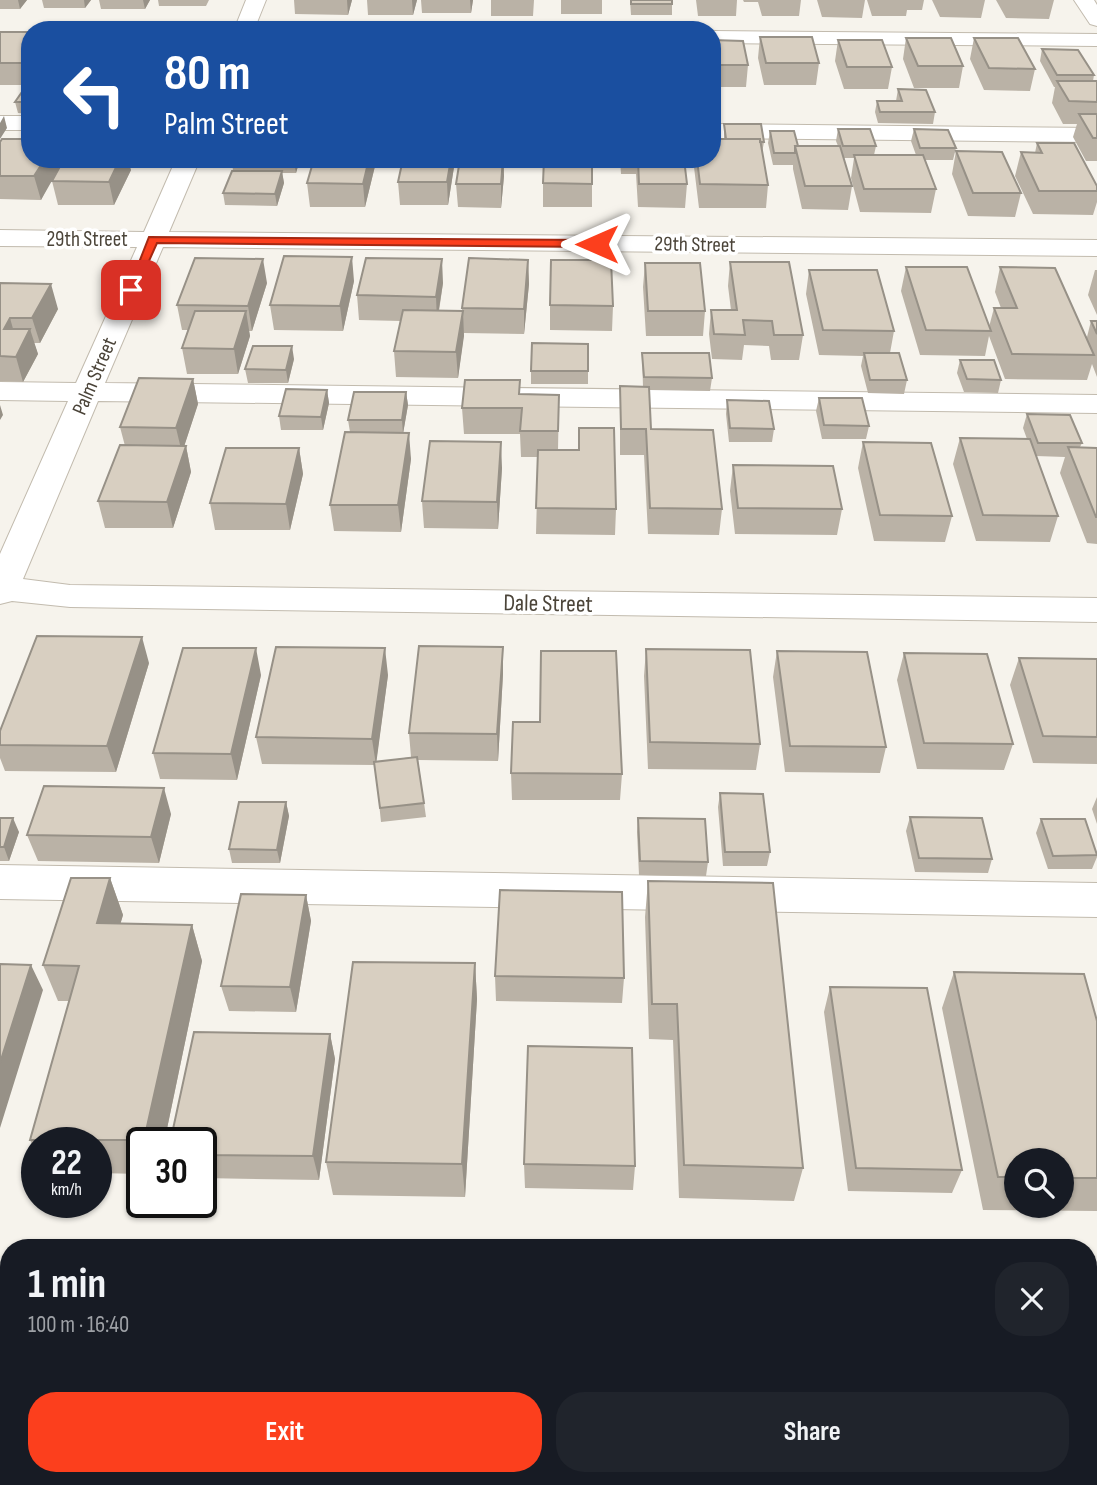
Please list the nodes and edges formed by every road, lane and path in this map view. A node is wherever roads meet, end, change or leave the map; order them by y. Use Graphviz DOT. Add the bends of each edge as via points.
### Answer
graph roads {
  1 [pos="257,0"];
  2 [pos="1084,0"];
  3 [pos="1097,20"];
  4 [pos="248,21"];
  5 [pos="721,37"];
  6 [pos="1097,40"];
  7 [pos="0,122"];
  8 [pos="21,123"];
  9 [pos="721,131"];
  10 [pos="1097,135"];
  11 [pos="184,168"];
  12 [pos="0,238"];
  13 [pos="153,240"];
  14 [pos="1097,248"];
  15 [pos="0,391"];
  16 [pos="87,393"];
  17 [pos="1097,404"];
  18 [pos="1,590"];
  19 [pos="1097,610"];
  20 [pos="0,882"];
  21 [pos="1097,900"];
  1 -- 4 [label="street"];
  2 -- 3 [label="street"];
  5 -- 6 [label="street"];
  7 -- 8 [label="street"];
  9 -- 10 [label="street"];
  11 -- 13 [label="street, Palm Street"];
  12 -- 13 [label="street, 29th Street"];
  13 -- 14 [label="street, 29th Street"];
  13 -- 16 [label="street, Palm Street"];
  15 -- 16 [label="street"];
  16 -- 17 [label="street"];
  16 -- 18 [label="street, Palm Street"];
  18 -- 19 [label="street, Dale Street" via="70,597"];
  20 -- 21 [label="street"];
}
